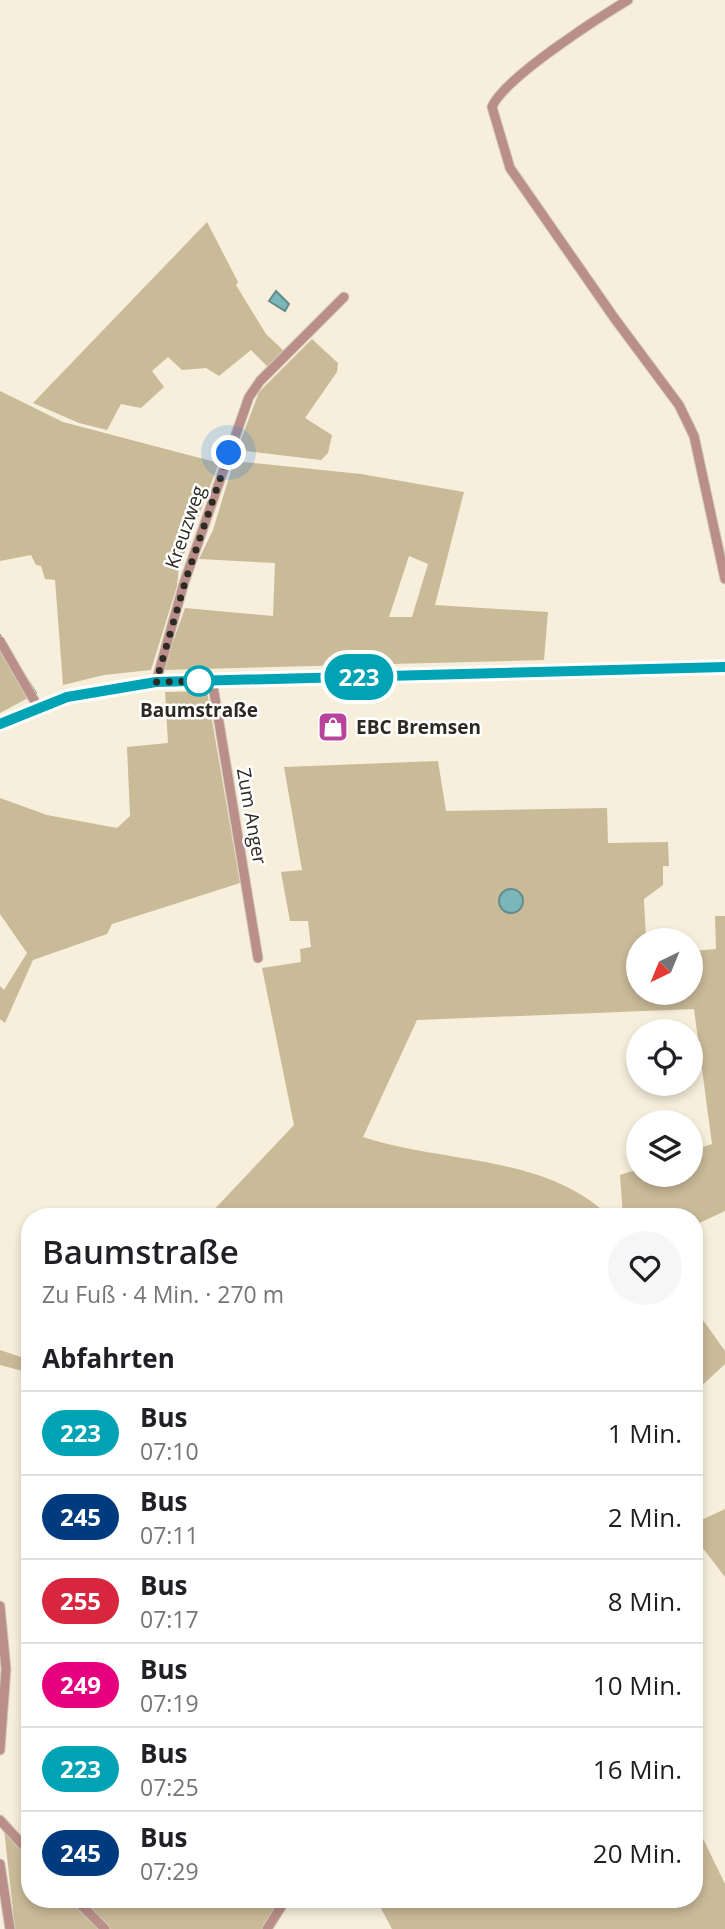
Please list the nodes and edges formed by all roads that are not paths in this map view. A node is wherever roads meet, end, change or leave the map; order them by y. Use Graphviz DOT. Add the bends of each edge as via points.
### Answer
graph roads {
  1 [pos="628,0"];
  2 [pos="344,297"];
  3 [pos="725,579"];
  4 [pos="0,641"];
  5 [pos="725,667"];
  6 [pos="212,680"];
  7 [pos="156,682"];
  8 [pos="37,707"];
  9 [pos="0,724"];
  10 [pos="258,958"];
  11 [pos="0,1606"];
  12 [pos="0,1750"];
  13 [pos="0,1820"];
  14 [pos="21,1843"];
  15 [pos="0,1864"];
  16 [pos="84,1908"];
  17 [pos="280,1908"];
  18 [pos="10,1929"];
  19 [pos="105,1929"];
  20 [pos="267,1929"];
  1 -- 3 [label="street" via="506,87 492,107 510,168 679,405 694,436"];
  2 -- 7 [label="street, Kreuzweg" via="249,397"];
  4 -- 8 [label="street"];
  5 -- 6 [label="street"];
  6 -- 7 [label="street"];
  6 -- 10 [label="street, Zum Anger"];
  7 -- 8 [label="street" via="67,697"];
  8 -- 9 [label="street"];
  11 -- 12 [label="street" via="6,1669"];
  13 -- 14 [label="street"];
  15 -- 18 [label="street"];
  16 -- 19 [label="street"];
  17 -- 20 [label="street"];
}
